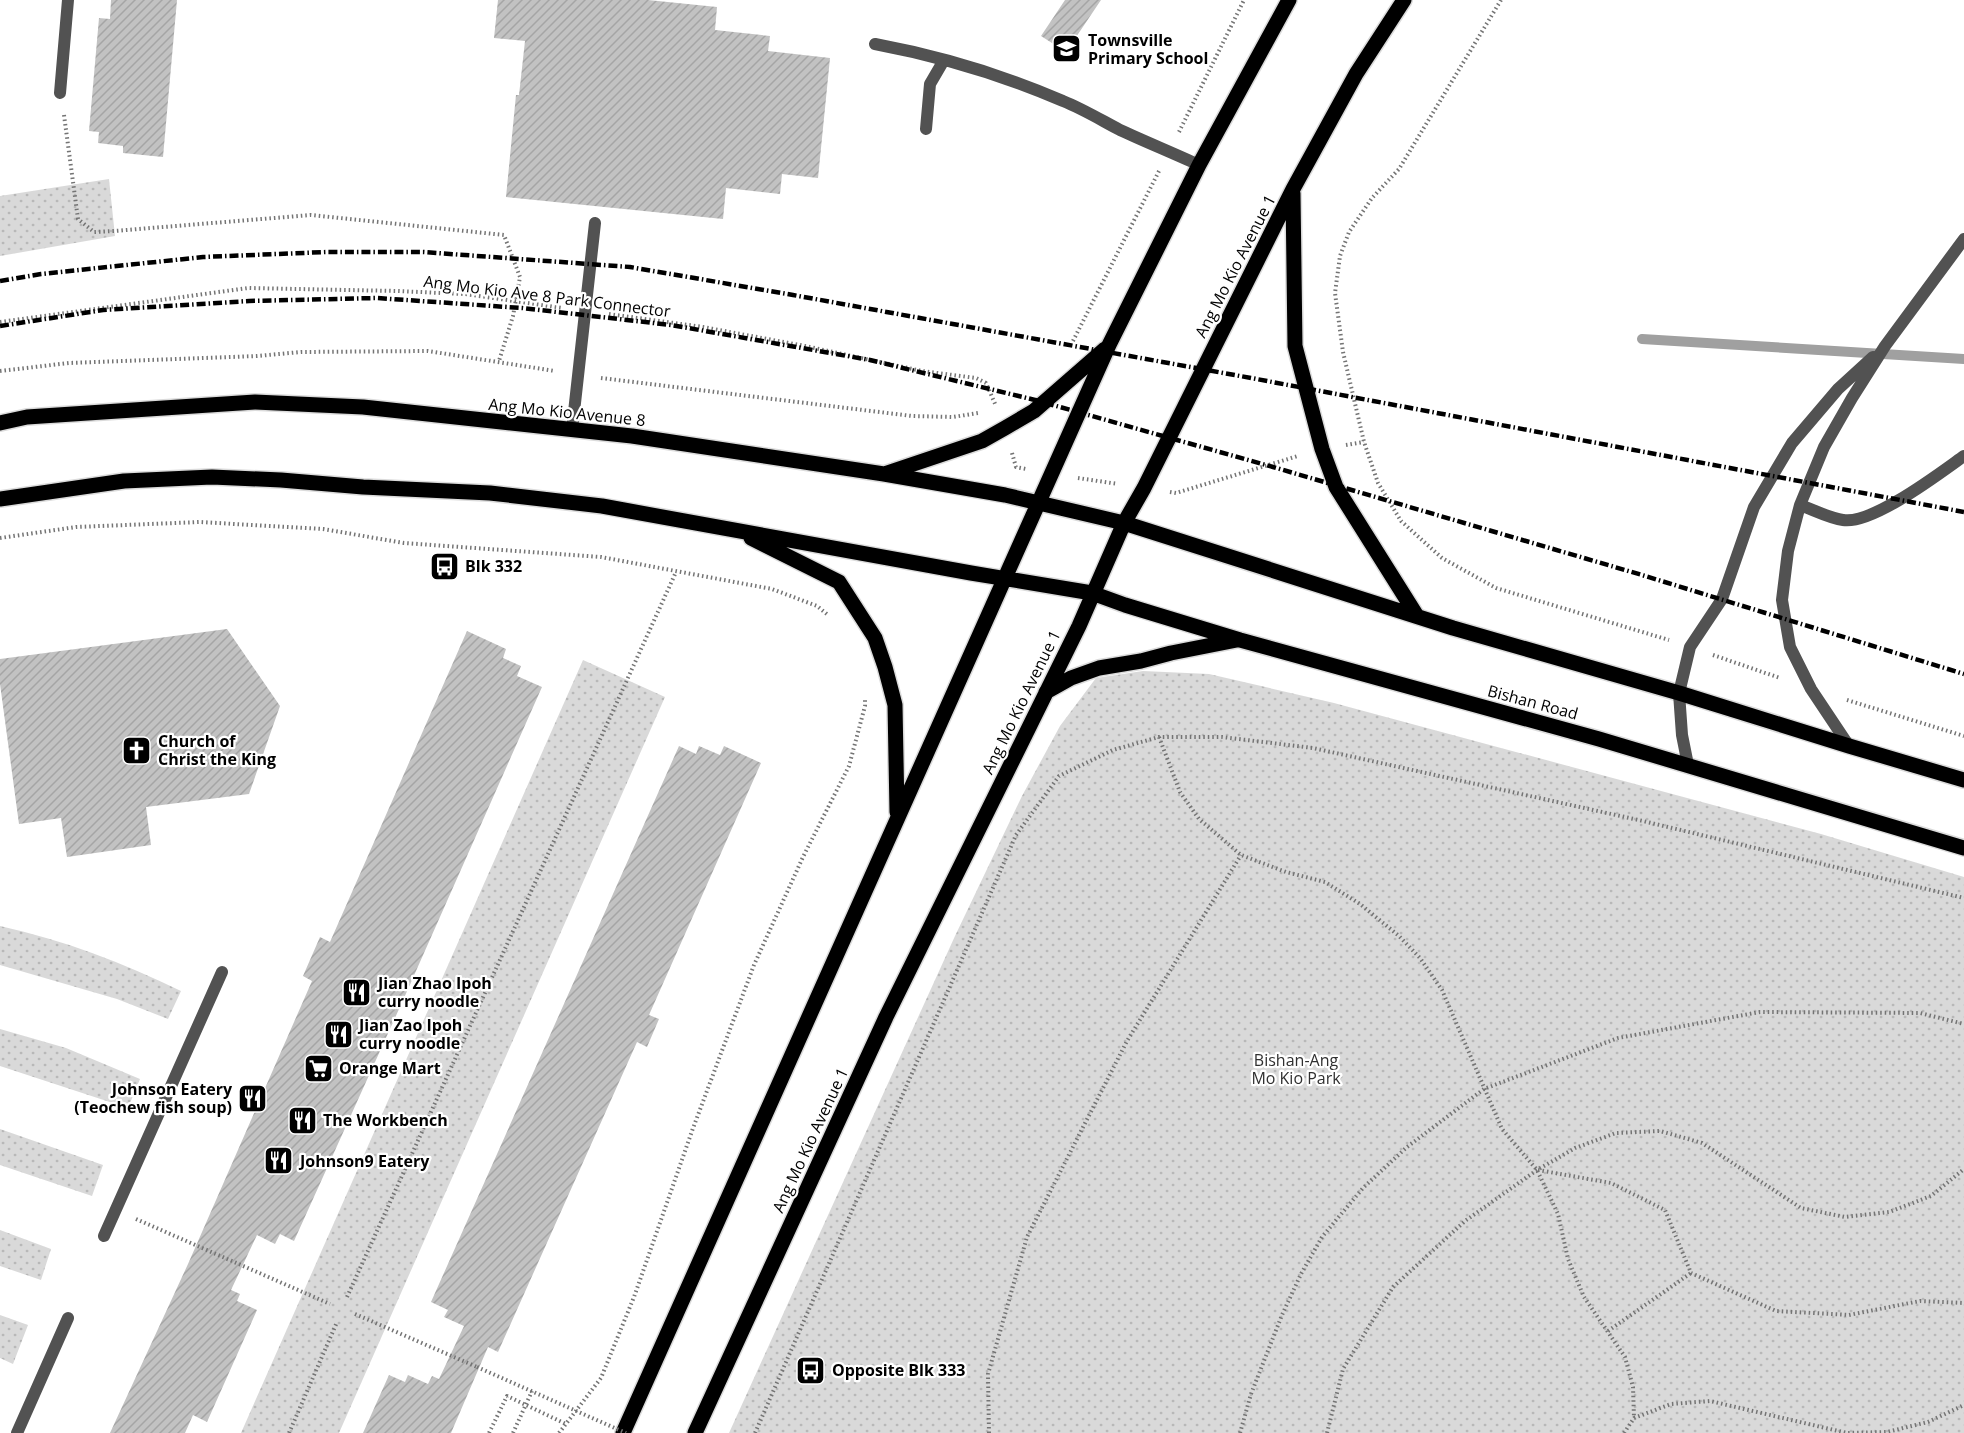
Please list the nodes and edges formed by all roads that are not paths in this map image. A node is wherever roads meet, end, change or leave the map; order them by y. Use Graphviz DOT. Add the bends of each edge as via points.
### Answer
graph roads {
  1 [pos="68,0"];
  2 [pos="1289,0"];
  3 [pos="1404,0"];
  4 [pos="875,44"];
  5 [pos="944,60"];
  6 [pos="60,93"];
  7 [pos="926,129"];
  8 [pos="1199,165"];
  9 [pos="1293,189"];
  10 [pos="595,223"];
  11 [pos="1964,239"];
  12 [pos="1109,345"];
  13 [pos="1885,346"];
  14 [pos="0,423"];
  15 [pos="572,430"];
  16 [pos="1964,456"];
  17 [pos="884,474"];
  18 [pos="0,499"];
  19 [pos="1040,503"];
  20 [pos="1800,505"];
  21 [pos="1124,523"];
  22 [pos="736,530"];
  23 [pos="1006,579"];
  24 [pos="1092,593"];
  25 [pos="1417,616"];
  26 [pos="1240,640"];
  27 [pos="1046,692"];
  28 [pos="1679,693"];
  29 [pos="1849,746"];
  30 [pos="1688,765"];
  31 [pos="1964,780"];
  32 [pos="897,818"];
  33 [pos="1964,848"];
  34 [pos="222,972"];
  35 [pos="104,1236"];
  36 [pos="68,1318"];
  37 [pos="17,1433"];
  38 [pos="625,1433"];
  39 [pos="695,1433"];
  1 -- 6 [label="lane"];
  2 -- 8 [label="main road"];
  3 -- 9 [label="main road, Ang Mo Kio Avenue 1" via="1356,74"];
  4 -- 5 [label="lane"];
  5 -- 7 [label="lane" via="930,84"];
  5 -- 8 [label="lane" via="1060,99"];
  8 -- 12 [label="main road"];
  9 -- 21 [label="main road, Ang Mo Kio Avenue 1"];
  9 -- 25 [label="main road" via="1295,346 1322,449 1336,487"];
  10 -- 15 [label="lane"];
  11 -- 13 [label="lane"];
  12 -- 17 [label="main road" via="1034,411 1005,428 982,441"];
  12 -- 19 [label="main road"];
  13 -- 20 [label="lane" via="1824,447"];
  13 -- 28 [label="lane" via="1838,389 1792,443 1754,507 1722,599 1690,647"];
  14 -- 15 [label="main road, Ang Mo Kio Avenue 8" via="27,417 255,402 363,407"];
  15 -- 17 [label="main road, Ang Mo Kio Avenue 8"];
  16 -- 20 [label="lane" via="1864,518 1845,521"];
  17 -- 19 [label="main road, Ang Mo Kio Avenue 8"];
  18 -- 22 [label="main road" via="124,481 253,478 501,495 602,506"];
  19 -- 21 [label="main road, Ang Mo Kio Avenue 8"];
  19 -- 23 [label="main road"];
  20 -- 29 [label="lane" via="1788,551 1782,600 1790,647 1811,689"];
  21 -- 24 [label="main road, Ang Mo Kio Avenue 1"];
  21 -- 25 [label="main road"];
  22 -- 23 [label="main road"];
  22 -- 32 [label="main road" via="839,582 875,638 895,705"];
  23 -- 24 [label="main road"];
  23 -- 32 [label="main road"];
  24 -- 26 [label="main road, Bishan Road"];
  24 -- 27 [label="main road, Ang Mo Kio Avenue 1"];
  25 -- 28 [label="main road"];
  26 -- 27 [label="main road" via="1099,668"];
  26 -- 30 [label="main road, Bishan Road"];
  27 -- 39 [label="main road, Ang Mo Kio Avenue 1" via="886,1017"];
  28 -- 29 [label="main road"];
  28 -- 30 [label="lane"];
  29 -- 31 [label="main road"];
  30 -- 33 [label="main road, Bishan Road"];
  32 -- 38 [label="main road"];
  34 -- 35 [label="lane"];
  36 -- 37 [label="lane"];
}
